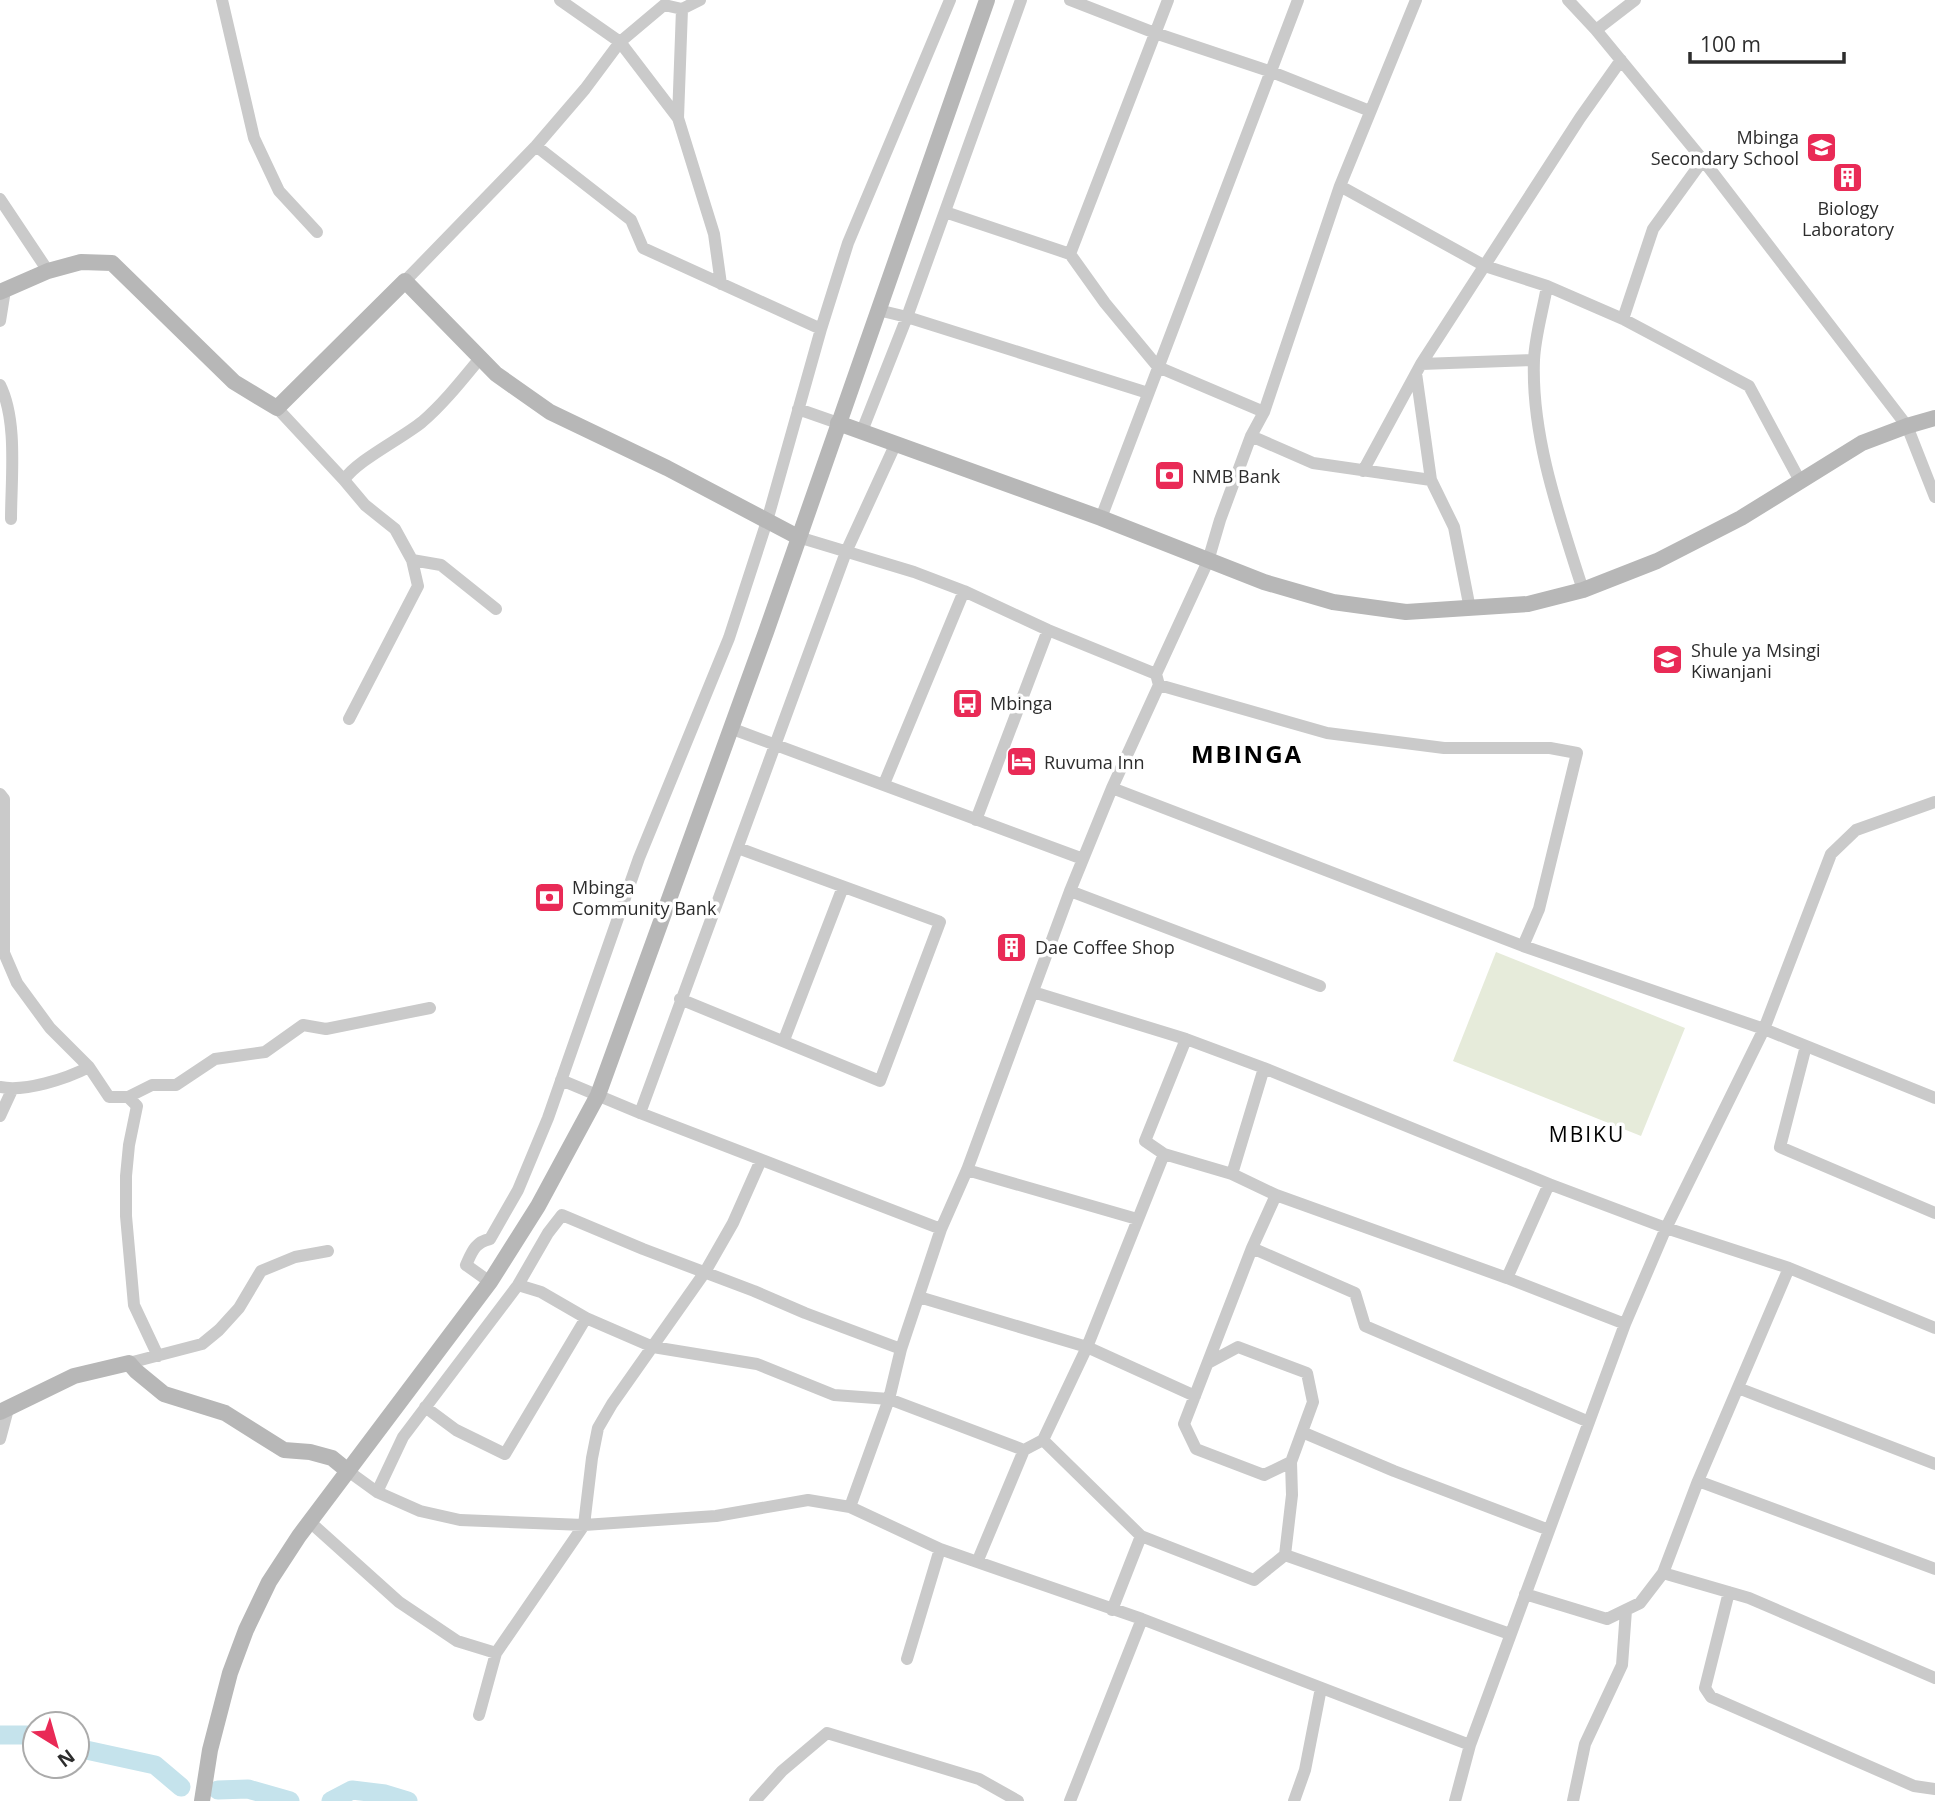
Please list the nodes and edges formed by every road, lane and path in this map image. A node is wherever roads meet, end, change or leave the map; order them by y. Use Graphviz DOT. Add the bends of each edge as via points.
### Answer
graph roads {
  1 [pos="222,0"];
  2 [pos="560,0"];
  3 [pos="700,0"];
  4 [pos="949,0"];
  5 [pos="987,0"];
  6 [pos="1021,0"];
  7 [pos="1070,0"];
  8 [pos="1168,0"];
  9 [pos="1298,0"];
  10 [pos="1416,0"];
  11 [pos="1568,0"];
  12 [pos="1635,0"];
  13 [pos="682,9"];
  14 [pos="1596,30"];
  15 [pos="1155,33"];
  16 [pos="620,42"];
  17 [pos="1621,60"];
  18 [pos="1272,72"];
  19 [pos="1370,111"];
  20 [pos="678,118"];
  21 [pos="536,146"];
  22 [pos="1703,160"];
  23 [pos="1340,186"];
  24 [pos="0,199"];
  25 [pos="946,212"];
  26 [pos="317,232"];
  27 [pos="1070,254"];
  28 [pos="1485,265"];
  29 [pos="48,271"];
  30 [pos="405,281"];
  31 [pos="721,284"];
  32 [pos="1547,286"];
  33 [pos="2,291"];
  34 [pos="878,310"];
  35 [pos="907,317"];
  36 [pos="1623,319"];
  37 [pos="0,321"];
  38 [pos="821,329"];
  39 [pos="481,358"];
  40 [pos="1534,360"];
  41 [pos="1157,367"];
  42 [pos="1418,368"];
  43 [pos="0,385"];
  44 [pos="1147,393"];
  45 [pos="277,408"];
  46 [pos="798,408"];
  47 [pos="1264,412"];
  48 [pos="1935,418"];
  49 [pos="838,423"];
  50 [pos="1907,426"];
  51 [pos="862,431"];
  52 [pos="1251,436"];
  53 [pos="896,443"];
  54 [pos="1363,471"];
  55 [pos="344,480"];
  56 [pos="1431,480"];
  57 [pos="1800,481"];
  58 [pos="1935,497"];
  59 [pos="1101,518"];
  60 [pos="11,519"];
  61 [pos="767,521"];
  62 [pos="798,537"];
  63 [pos="846,552"];
  64 [pos="412,560"];
  65 [pos="1208,561"];
  66 [pos="1583,590"];
  67 [pos="964,591"];
  68 [pos="1470,608"];
  69 [pos="496,609"];
  70 [pos="1048,630"];
  71 [pos="1157,680"];
  72 [pos="349,719"];
  73 [pos="730,728"];
  74 [pos="776,744"];
  75 [pos="884,784"];
  76 [pos="1112,788"];
  77 [pos="0,794"];
  78 [pos="1935,802"];
  79 [pos="976,820"];
  80 [pos="738,848"];
  81 [pos="1083,859"];
  82 [pos="843,887"];
  83 [pos="1070,891"];
  84 [pos="1523,946"];
  85 [pos="1320,986"];
  86 [pos="1033,992"];
  87 [pos="680,999"];
  88 [pos="429,1008"];
  89 [pos="1764,1030"];
  90 [pos="1186,1039"];
  91 [pos="784,1040"];
  92 [pos="1806,1046"];
  93 [pos="89,1067"];
  94 [pos="1264,1068"];
  95 [pos="561,1080"];
  96 [pos="6,1088"];
  97 [pos="598,1095"];
  98 [pos="128,1097"];
  99 [pos="1935,1098"];
  100 [pos="640,1113"];
  101 [pos="0,1116"];
  102 [pos="1164,1154"];
  103 [pos="761,1160"];
  104 [pos="967,1170"];
  105 [pos="1231,1174"];
  106 [pos="1549,1184"];
  107 [pos="1276,1195"];
  108 [pos="1935,1213"];
  109 [pos="1137,1219"];
  110 [pos="942,1228"];
  111 [pos="1665,1228"];
  112 [pos="1252,1248"];
  113 [pos="328,1251"];
  114 [pos="1789,1268"];
  115 [pos="705,1272"];
  116 [pos="1507,1278"];
  117 [pos="490,1282"];
  118 [pos="518,1285"];
  119 [pos="919,1297"];
  120 [pos="586,1318"];
  121 [pos="1625,1324"];
  122 [pos="1935,1328"];
  123 [pos="653,1347"];
  124 [pos="1087,1347"];
  125 [pos="901,1349"];
  126 [pos="158,1356"];
  127 [pos="129,1363"];
  128 [pos="1208,1363"];
  129 [pos="1738,1388"];
  130 [pos="1195,1396"];
  131 [pos="889,1399"];
  132 [pos="425,1407"];
  133 [pos="4,1410"];
  134 [pos="1589,1422"];
  135 [pos="1302,1432"];
  136 [pos="0,1439"];
  137 [pos="1043,1440"];
  138 [pos="1024,1450"];
  139 [pos="1291,1462"];
  140 [pos="1935,1464"];
  141 [pos="348,1471"];
  142 [pos="1698,1481"];
  143 [pos="377,1492"];
  144 [pos="849,1507"];
  145 [pos="310,1521"];
  146 [pos="584,1525"];
  147 [pos="1549,1530"];
  148 [pos="1141,1536"];
  149 [pos="940,1549"];
  150 [pos="1285,1555"];
  151 [pos="978,1560"];
  152 [pos="1935,1569"];
  153 [pos="1663,1573"];
  154 [pos="1729,1592"];
  155 [pos="1525,1594"];
  156 [pos="1112,1610"];
  157 [pos="1626,1610"];
  158 [pos="1142,1619"];
  159 [pos="1510,1634"];
  160 [pos="496,1653"];
  161 [pos="907,1659"];
  162 [pos="1935,1678"];
  163 [pos="1321,1688"];
  164 [pos="479,1715"];
  165 [pos="1469,1745"];
  166 [pos="1935,1788"];
  167 [pos="202,1801"];
  168 [pos="755,1801"];
  169 [pos="1018,1801"];
  170 [pos="1070,1801"];
  171 [pos="1294,1801"];
  172 [pos="1455,1801"];
  173 [pos="1573,1801"];
  1 -- 26 [label="street" via="254,138 279,191"];
  2 -- 16 [label="street"];
  3 -- 13 [label="street"];
  4 -- 38 [label="street" via="848,243"];
  5 -- 34 [label="street"];
  6 -- 25 [label="street"];
  7 -- 15 [label="street"];
  8 -- 15 [label="street"];
  9 -- 18 [label="street"];
  10 -- 19 [label="street"];
  11 -- 14 [label="street"];
  12 -- 14 [label="street"];
  13 -- 16 [label="street" via="664,5"];
  13 -- 20 [label="street"];
  14 -- 17 [label="street"];
  15 -- 18 [label="street"];
  15 -- 27 [label="street"];
  16 -- 20 [label="street"];
  16 -- 21 [label="street"];
  17 -- 22 [label="street"];
  17 -- 28 [label="street"];
  18 -- 19 [label="street"];
  18 -- 41 [label="street"];
  19 -- 23 [label="street"];
  20 -- 31 [label="street" via="714,234"];
  21 -- 30 [label="street"];
  21 -- 31 [label="street" via="631,220 643,248"];
  22 -- 36 [label="street" via="1653,229"];
  22 -- 50 [label="street"];
  23 -- 28 [label="street"];
  23 -- 47 [label="street"];
  24 -- 29 [label="street"];
  25 -- 27 [label="street"];
  25 -- 35 [label="street"];
  27 -- 41 [label="street"];
  28 -- 32 [label="street"];
  28 -- 42 [label="street"];
  29 -- 33 [label="street"];
  29 -- 45 [label="street" via="81,262 112,263 234,382"];
  30 -- 39 [label="street"];
  30 -- 45 [label="street"];
  31 -- 38 [label="street"];
  32 -- 36 [label="street"];
  32 -- 40 [label="street"];
  33 -- 37 [label="street"];
  34 -- 35 [label="street"];
  34 -- 49 [label="street"];
  35 -- 44 [label="street"];
  35 -- 51 [label="street"];
  36 -- 57 [label="street" via="1749,387"];
  38 -- 46 [label="street"];
  39 -- 55 [label="street" via="422,421 350,470"];
  39 -- 61 [label="street" via="550,412"];
  40 -- 42 [label="street"];
  40 -- 66 [label="street" via="1539,432"];
  41 -- 44 [label="street"];
  41 -- 47 [label="street"];
  42 -- 54 [label="street"];
  42 -- 56 [label="street"];
  43 -- 60 [label="street" via="11,428"];
  44 -- 59 [label="street"];
  45 -- 55 [label="street"];
  46 -- 49 [label="street"];
  46 -- 61 [label="street"];
  47 -- 52 [label="street"];
  48 -- 50 [label="street"];
  49 -- 51 [label="street"];
  49 -- 62 [label="street"];
  50 -- 57 [label="street" via="1862,443"];
  50 -- 58 [label="street"];
  51 -- 53 [label="street"];
  52 -- 54 [label="street" via="1313,463"];
  52 -- 65 [label="street"];
  53 -- 59 [label="street"];
  53 -- 63 [label="street"];
  54 -- 56 [label="street"];
  55 -- 64 [label="street" via="395,529"];
  56 -- 68 [label="street" via="1454,527"];
  57 -- 66 [label="street" via="1657,561"];
  59 -- 65 [label="street"];
  61 -- 62 [label="street"];
  61 -- 95 [label="street" via="729,638 639,858"];
  62 -- 63 [label="street"];
  62 -- 73 [label="street"];
  63 -- 67 [label="street"];
  63 -- 74 [label="street"];
  64 -- 69 [label="street" via="441,565"];
  64 -- 72 [label="street" via="418,586"];
  65 -- 68 [label="street" via="1333,602 1406,612"];
  65 -- 71 [label="street"];
  66 -- 68 [label="street" via="1528,604"];
  67 -- 70 [label="street"];
  67 -- 75 [label="street"];
  70 -- 71 [label="street"];
  70 -- 79 [label="street"];
  71 -- 76 [label="street"];
  71 -- 84 [label="street" via="1327,733 1444,748 1550,748 1577,753 1539,909"];
  73 -- 74 [label="street"];
  73 -- 97 [label="street"];
  74 -- 75 [label="street"];
  74 -- 80 [label="street"];
  75 -- 79 [label="street"];
  76 -- 81 [label="street"];
  76 -- 84 [label="street"];
  77 -- 93 [label="street" via="4,799 4,953 17,983 50,1028"];
  78 -- 89 [label="street" via="1856,830 1831,853"];
  79 -- 81 [label="street"];
  80 -- 82 [label="street"];
  80 -- 87 [label="street"];
  81 -- 83 [label="street"];
  82 -- 91 [label="street"];
  82 -- 91 [label="street" via="940,922 880,1081"];
  83 -- 85 [label="street"];
  83 -- 86 [label="street"];
  84 -- 89 [label="street"];
  86 -- 90 [label="street"];
  86 -- 104 [label="street"];
  87 -- 91 [label="street"];
  87 -- 100 [label="street"];
  88 -- 98 [label="street" via="326,1029 303,1025 265,1052 215,1059 176,1085 152,1085"];
  89 -- 92 [label="street"];
  89 -- 111 [label="street"];
  90 -- 94 [label="street"];
  90 -- 102 [label="street" via="1145,1140"];
  92 -- 99 [label="street"];
  92 -- 108 [label="street" via="1780,1147"];
  93 -- 96 [label="street" via="71,1076"];
  93 -- 98 [label="street" via="109,1097"];
  94 -- 105 [label="street"];
  94 -- 106 [label="street"];
  95 -- 97 [label="street"];
  95 -- 117 [label="street" via="513,1200 490,1239 474,1247 466,1265"];
  96 -- 101 [label="street"];
  97 -- 100 [label="street"];
  97 -- 117 [label="street" via="538,1206"];
  98 -- 126 [label="street" via="137,1106 126,1176 134,1305"];
  100 -- 103 [label="street"];
  102 -- 105 [label="street"];
  102 -- 109 [label="street"];
  103 -- 110 [label="street"];
  103 -- 115 [label="street"];
  104 -- 109 [label="street"];
  104 -- 110 [label="street"];
  105 -- 107 [label="street"];
  106 -- 111 [label="street"];
  106 -- 116 [label="street"];
  107 -- 112 [label="street"];
  107 -- 116 [label="street"];
  109 -- 124 [label="street"];
  110 -- 119 [label="street"];
  111 -- 114 [label="street"];
  111 -- 121 [label="street"];
  112 -- 128 [label="street"];
  112 -- 134 [label="street" via="1356,1293 1365,1326"];
  113 -- 126 [label="street" via="295,1257 261,1271 239,1308 219,1330 202,1344"];
  114 -- 122 [label="street"];
  114 -- 129 [label="street"];
  115 -- 118 [label="street" via="562,1215"];
  115 -- 123 [label="street"];
  115 -- 125 [label="street"];
  116 -- 121 [label="street"];
  117 -- 141 [label="street"];
  118 -- 120 [label="street"];
  118 -- 132 [label="street"];
  119 -- 124 [label="street"];
  119 -- 125 [label="street"];
  120 -- 123 [label="street"];
  120 -- 132 [label="street" via="505,1454 456,1430"];
  121 -- 134 [label="street"];
  123 -- 131 [label="street" via="757,1364 834,1395"];
  123 -- 146 [label="street" via="598,1428"];
  124 -- 130 [label="street"];
  124 -- 137 [label="street"];
  125 -- 131 [label="street"];
  126 -- 127 [label="street"];
  127 -- 133 [label="street" via="74,1376"];
  127 -- 141 [label="street" via="164,1394 225,1413 284,1451 332,1458"];
  128 -- 130 [label="street"];
  128 -- 135 [label="street" via="1238,1347 1307,1373 1313,1402"];
  129 -- 140 [label="street"];
  129 -- 142 [label="street"];
  130 -- 139 [label="street" via="1184,1424 1196,1449 1264,1475"];
  131 -- 138 [label="street"];
  131 -- 144 [label="street"];
  132 -- 143 [label="street" via="402,1437"];
  133 -- 136 [label="street"];
  134 -- 147 [label="street"];
  135 -- 139 [label="street"];
  135 -- 147 [label="street"];
  137 -- 138 [label="street"];
  137 -- 148 [label="street"];
  138 -- 151 [label="street"];
  139 -- 150 [label="street"];
  141 -- 143 [label="street"];
  141 -- 145 [label="street"];
  142 -- 152 [label="street"];
  142 -- 153 [label="street"];
  143 -- 146 [label="street" via="421,1511 460,1520"];
  144 -- 146 [label="street" via="808,1500 716,1516"];
  144 -- 149 [label="street"];
  145 -- 160 [label="street" via="399,1602 457,1641"];
  145 -- 167 [label="street" via="269,1582 246,1630 210,1750"];
  146 -- 160 [label="street"];
  147 -- 155 [label="street"];
  148 -- 150 [label="street" via="1254,1580"];
  148 -- 156 [label="street"];
  149 -- 151 [label="street"];
  149 -- 161 [label="street"];
  150 -- 159 [label="street"];
  151 -- 156 [label="street"];
  153 -- 154 [label="street"];
  153 -- 157 [label="street" via="1640,1603"];
  154 -- 162 [label="street"];
  154 -- 166 [label="street" via="1706,1688 1711,1697 1914,1786"];
  155 -- 157 [label="street" via="1607,1619"];
  155 -- 159 [label="street"];
  156 -- 158 [label="street"];
  157 -- 173 [label="street" via="1622,1664 1585,1744"];
  158 -- 163 [label="street"];
  158 -- 170 [label="street"];
  159 -- 165 [label="street"];
  160 -- 164 [label="street"];
  163 -- 165 [label="street"];
  163 -- 171 [label="street"];
  165 -- 172 [label="street"];
  168 -- 169 [label="street" via="827,1733 979,1779"];
}
